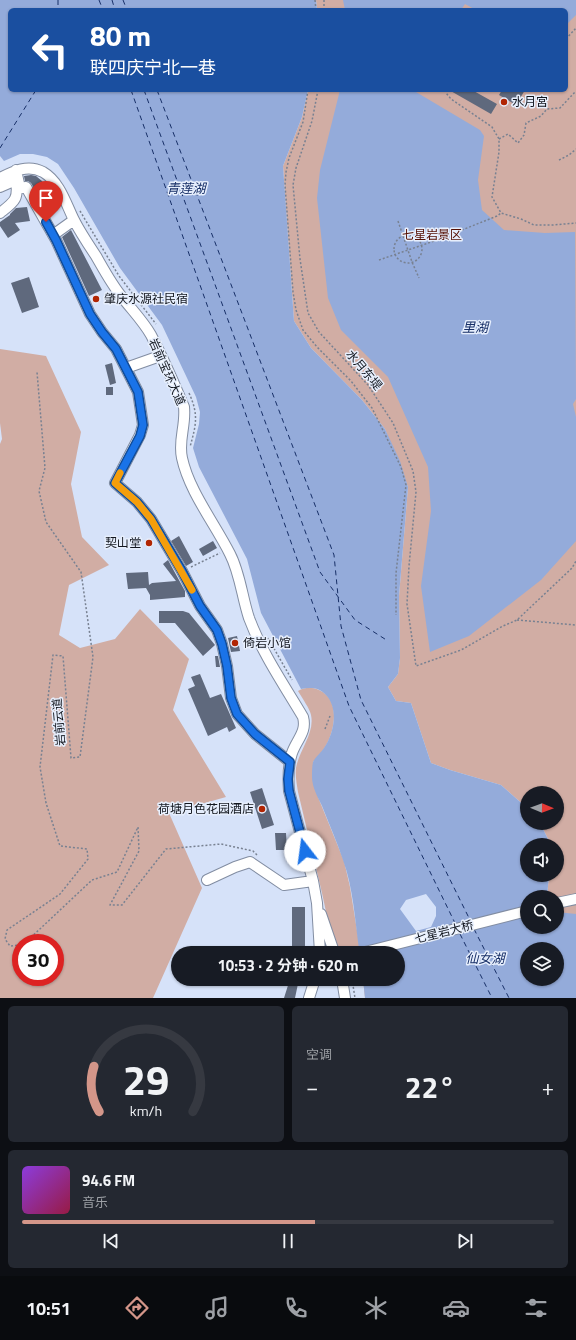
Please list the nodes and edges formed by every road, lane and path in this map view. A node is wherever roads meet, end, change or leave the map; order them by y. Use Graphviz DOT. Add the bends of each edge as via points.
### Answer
graph roads {
  1 [pos="576,28"];
  2 [pos="568,37"];
  3 [pos="308,92"];
  4 [pos="318,92"];
  5 [pos="446,92"];
  6 [pos="576,93"];
  7 [pos="499,139"];
  8 [pos="576,149"];
  9 [pos="559,160"];
  10 [pos="16,170"];
  11 [pos="0,178"];
  12 [pos="56,185"];
  13 [pos="0,186"];
  14 [pos="32,198"];
  15 [pos="0,213"];
  16 [pos="500,213"];
  17 [pos="74,220"];
  18 [pos="398,221"];
  19 [pos="576,223"];
  20 [pos="52,234"];
  21 [pos="403,236"];
  22 [pos="421,245"];
  23 [pos="408,250"];
  24 [pos="395,254"];
  25 [pos="379,260"];
  26 [pos="412,262"];
  27 [pos="419,278"];
  28 [pos="160,356"];
  29 [pos="126,368"];
  30 [pos="37,372"];
  31 [pos="227,549"];
  32 [pos="576,561"];
  33 [pos="182,571"];
  34 [pos="396,615"];
  35 [pos="517,620"];
  36 [pos="576,625"];
  37 [pos="330,716"];
  38 [pos="325,729"];
  39 [pos="290,762"];
  40 [pos="250,862"];
  41 [pos="207,880"];
  42 [pos="313,881"];
  43 [pos="576,898"];
  44 [pos="564,901"];
  45 [pos="317,903"];
  46 [pos="520,913"];
  47 [pos="35,934"];
  48 [pos="12,946"];
  49 [pos="320,946"];
  50 [pos="333,946"];
  51 [pos="389,946"];
  52 [pos="313,986"];
  53 [pos="343,986"];
  54 [pos="353,986"];
  55 [pos="309,998"];
  56 [pos="345,998"];
  57 [pos="355,998"];
  1 -- 2 [label="path"];
  3 -- 34 [label="path" via="303,122 289,158 285,185 296,310 303,330 351,381 372,408 401,467 406,485 396,573"];
  4 -- 35 [label="path, 水月东堤" via="293,185 308,313 319,332 368,385 392,423 413,471 416,492 407,604 416,666 461,650"];
  5 -- 7 [label="path" via="451,99 492,126"];
  6 -- 7 [label="path" via="560,108 547,109 541,116 526,124 524,135 518,144 508,134"];
  7 -- 16 [label="path" via="492,197"];
  8 -- 9 [label="path"];
  10 -- 11 [label="street, 岩前宝环大道"];
  10 -- 12 [label="street, 岩前宝环大道" via="27,168 44,172"];
  10 -- 14 [label="street" via="20,188 26,187"];
  12 -- 14 [label="path"];
  12 -- 17 [label="street, 岩前宝环大道"];
  13 -- 15 [label="street" via="16,180 18,190 14,202"];
  14 -- 20 [label="street"];
  16 -- 19 [label="path" via="534,225"];
  16 -- 22 [label="path"];
  17 -- 20 [label="street"];
  17 -- 28 [label="street, 岩前宝环大道" via="121,296 143,322"];
  18 -- 21 [label="path"];
  20 -- 29 [label="street" via="90,314 116,349"];
  21 -- 22 [label="path" via="412,236"];
  21 -- 23 [label="path"];
  21 -- 24 [label="path" via="396,241"];
  22 -- 23 [label="path"];
  22 -- 26 [label="path" via="421,254"];
  23 -- 24 [label="path"];
  23 -- 26 [label="path"];
  24 -- 25 [label="path"];
  24 -- 26 [label="path" via="404,262"];
  26 -- 27 [label="path"];
  28 -- 29 [label="street"];
  28 -- 31 [label="street, 岩前宝环大道" via="184,407 180,447 183,463 191,484"];
  29 -- 33 [label="street" via="138,392 143,425 140,436 115,483 137,502 151,519"];
  30 -- 48 [label="path, 岩前云道" via="45,468 39,491 46,522 81,572 93,657 80,757 71,758 63,656 53,655 40,767 46,803 60,846 87,849 88,859 60,894 7,930 5,939"];
  31 -- 33 [label="path"];
  31 -- 39 [label="street, 岩前宝环大道" via="259,641 305,723"];
  32 -- 35 [label="path" via="572,568"];
  33 -- 39 [label="street" via="200,606 217,630 227,666 231,698 237,714 255,734"];
  35 -- 36 [label="path"];
  37 -- 38 [label="path"];
  39 -- 42 [label="street" via="289,791"];
  40 -- 41 [label="street"];
  40 -- 42 [label="street" via="284,885"];
  40 -- 47 [label="path" via="260,860 253,851 221,844 166,848 122,904 110,905 139,851 138,827 118,872 92,880"];
  42 -- 45 [label="street"];
  43 -- 44 [label="street"];
  45 -- 49 [label="street"];
  45 -- 50 [label="street"];
  46 -- 51 [label="street, 七星岩大桥"];
  52 -- 55 [label="street"];
  53 -- 56 [label="street"];
  54 -- 57 [label="path"];
}
